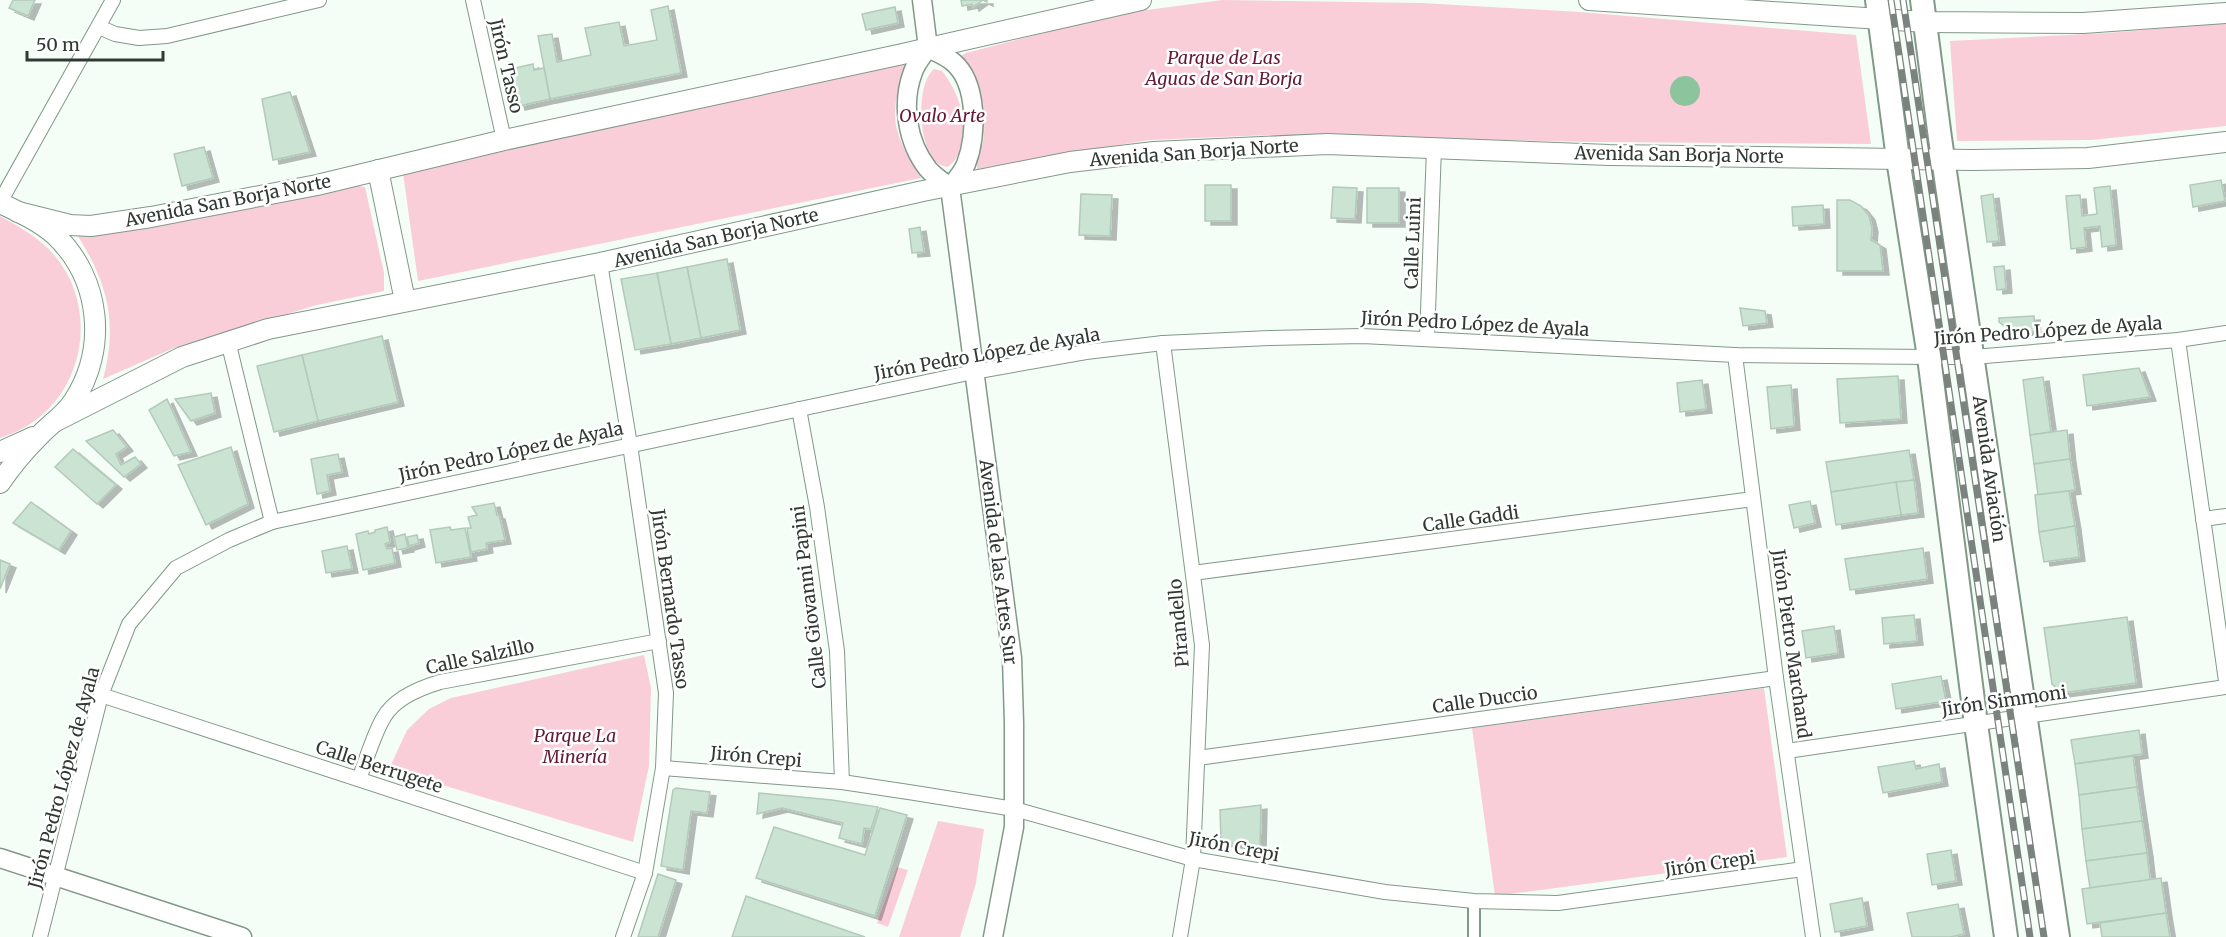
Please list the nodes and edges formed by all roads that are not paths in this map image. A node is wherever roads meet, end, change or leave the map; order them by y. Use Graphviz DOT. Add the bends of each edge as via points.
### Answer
graph roads {
  1 [pos="113,0"];
  2 [pos="319,0"];
  3 [pos="472,0"];
  4 [pos="922,0"];
  5 [pos="1141,0"];
  6 [pos="1589,0"];
  7 [pos="1672,3"];
  8 [pos="1879,10"];
  9 [pos="1924,11"];
  10 [pos="2226,13"];
  11 [pos="99,27"];
  12 [pos="928,48"];
  13 [pos="504,140"];
  14 [pos="2226,142"];
  15 [pos="1434,148"];
  16 [pos="1898,159"];
  17 [pos="1944,159"];
  18 [pos="378,170"];
  19 [pos="950,187"];
  20 [pos="0,202"];
  21 [pos="18,212"];
  22 [pos="600,263"];
  23 [pos="405,301"];
  24 [pos="2226,333"];
  25 [pos="1427,339"];
  26 [pos="2178,340"];
  27 [pos="228,341"];
  28 [pos="1163,343"];
  29 [pos="1735,355"];
  30 [pos="1929,357"];
  31 [pos="1973,357"];
  32 [pos="973,372"];
  33 [pos="799,409"];
  34 [pos="48,428"];
  35 [pos="630,445"];
  36 [pos="0,452"];
  37 [pos="0,483"];
  38 [pos="1753,499"];
  39 [pos="2226,516"];
  40 [pos="2203,519"];
  41 [pos="272,522"];
  42 [pos="1193,573"];
  43 [pos="659,641"];
  44 [pos="1776,678"];
  45 [pos="2226,681"];
  46 [pos="2226,687"];
  47 [pos="101,695"];
  48 [pos="2024,718"];
  49 [pos="1976,724"];
  50 [pos="1787,752"];
  51 [pos="1198,758"];
  52 [pos="663,768"];
  53 [pos="359,779"];
  54 [pos="842,782"];
  55 [pos="1014,809"];
  56 [pos="0,858"];
  57 [pos="1193,859"];
  58 [pos="1803,869"];
  59 [pos="645,873"];
  60 [pos="55,877"];
  61 [pos="1474,901"];
  62 [pos="39,937"];
  63 [pos="242,937"];
  64 [pos="623,937"];
  65 [pos="993,937"];
  66 [pos="1180,937"];
  67 [pos="1474,937"];
  68 [pos="1813,937"];
  69 [pos="2006,937"];
  70 [pos="2058,937"];
  1 -- 11 [label="street"];
  2 -- 11 [label="street" via="167,36 139,38"];
  3 -- 13 [label="street, Jirón Tasso"];
  4 -- 12 [label="street"];
  5 -- 12 [label="main road, Avenida San Borja Norte"];
  6 -- 7 [label="main road"];
  7 -- 8 [label="main road"];
  8 -- 9 [label="main road"];
  8 -- 16 [label="main road"];
  9 -- 10 [label="main road" via="2083,23"];
  9 -- 17 [label="main road, Avenida Aviación"];
  11 -- 20 [label="street"];
  12 -- 13 [label="main road, Avenida San Borja Norte"];
  12 -- 19 [label="street" via="914,70 908,122 912,140 929,171"];
  12 -- 19 [label="street" via="954,62 969,90 973,112 974,131 966,167"];
  13 -- 18 [label="main road, Avenida San Borja Norte"];
  14 -- 17 [label="main road, Avenida San Borja Norte" via="2088,158"];
  15 -- 16 [label="main road, Avenida San Borja Norte"];
  15 -- 19 [label="main road, Avenida San Borja Norte" via="1327,144 1154,152 1070,162"];
  15 -- 25 [label="street, Calle Luini"];
  16 -- 17 [label="main road, Avenida San Borja Norte"];
  16 -- 30 [label="main road"];
  17 -- 31 [label="main road, Avenida Aviación"];
  18 -- 21 [label="main road, Avenida San Borja Norte" via="91,226"];
  18 -- 23 [label="main road"];
  19 -- 22 [label="main road, Avenida San Borja Norte"];
  19 -- 32 [label="street, Avenida de las Artes Sur"];
  20 -- 21 [label="main road"];
  21 -- 34 [label="main road" via="54,234 69,250 89,286 94,306 90,367 71,404"];
  22 -- 23 [label="main road, Avenida San Borja Norte"];
  22 -- 35 [label="street, Jirón Bernardo Tasso"];
  23 -- 27 [label="main road, Avenida San Borja Norte"];
  24 -- 26 [label="street, Jirón Pedro López de Ayala"];
  25 -- 28 [label="street, Jirón Pedro López de Ayala" via="1350,336"];
  25 -- 29 [label="street, Jirón Pedro López de Ayala"];
  26 -- 31 [label="street, Jirón Pedro López de Ayala"];
  26 -- 40 [label="street"];
  27 -- 34 [label="main road, Avenida San Borja Norte" via="182,357"];
  27 -- 41 [label="street"];
  28 -- 32 [label="street, Jirón Pedro López de Ayala"];
  28 -- 42 [label="street, Pirandello"];
  29 -- 30 [label="street, Jirón Pedro López de Ayala"];
  29 -- 38 [label="street, Jirón Pietro Marchand"];
  30 -- 31 [label="street, Jirón Pedro López de Ayala"];
  30 -- 49 [label="main road"];
  31 -- 48 [label="main road, Avenida Aviación"];
  32 -- 33 [label="street, Jirón Pedro López de Ayala"];
  32 -- 55 [label="street, Avenida de las Artes Sur" via="1012,658"];
  33 -- 35 [label="street, Jirón Pedro López de Ayala"];
  33 -- 54 [label="street, Calle Giovanni Papini" via="837,651"];
  34 -- 36 [label="main road"];
  34 -- 37 [label="main road, Avenida San Borja Norte"];
  35 -- 41 [label="street, Jirón Pedro López de Ayala"];
  35 -- 43 [label="street, Jirón Bernardo Tasso"];
  38 -- 42 [label="street, Calle Gaddi"];
  38 -- 44 [label="street, Jirón Pietro Marchand"];
  39 -- 40 [label="street"];
  40 -- 45 [label="street"];
  41 -- 47 [label="street, Jirón Pedro López de Ayala" via="176,568 129,624"];
  42 -- 51 [label="street, Pirandello" via="1202,645"];
  43 -- 52 [label="street, Jirón Bernardo Tasso" via="666,693"];
  43 -- 53 [label="street, Calle Salzillo" via="420,688 384,716"];
  44 -- 50 [label="street, Jirón Pietro Marchand"];
  44 -- 51 [label="street, Calle Duccio"];
  46 -- 48 [label="street, Jirón Simmoni"];
  47 -- 53 [label="street, Calle Berrugete"];
  47 -- 60 [label="street, Jirón Pedro López de Ayala"];
  48 -- 49 [label="street, Jirón Simmoni"];
  48 -- 70 [label="main road, Avenida Aviación"];
  49 -- 50 [label="street, Jirón Simmoni"];
  49 -- 69 [label="main road"];
  50 -- 58 [label="street, Jirón Pietro Marchand"];
  51 -- 57 [label="street, Pirandello"];
  52 -- 54 [label="street, Jirón Crepi"];
  52 -- 59 [label="street, Jirón Bernardo Tasso"];
  53 -- 59 [label="street, Calle Berrugete"];
  54 -- 55 [label="street, Jirón Crepi"];
  55 -- 57 [label="street, Jirón Crepi"];
  55 -- 65 [label="street, Avenida de las Artes Sur"];
  56 -- 60 [label="street"];
  57 -- 61 [label="street, Jirón Crepi" via="1385,892"];
  57 -- 66 [label="street, Pirandello"];
  58 -- 61 [label="street, Jirón Crepi" via="1558,903"];
  58 -- 68 [label="street, Jirón Pietro Marchand"];
  59 -- 64 [label="street, Jirón Bernardo Tasso"];
  60 -- 62 [label="street, Jirón Pedro López de Ayala"];
  60 -- 63 [label="street"];
  61 -- 67 [label="street"];
}
